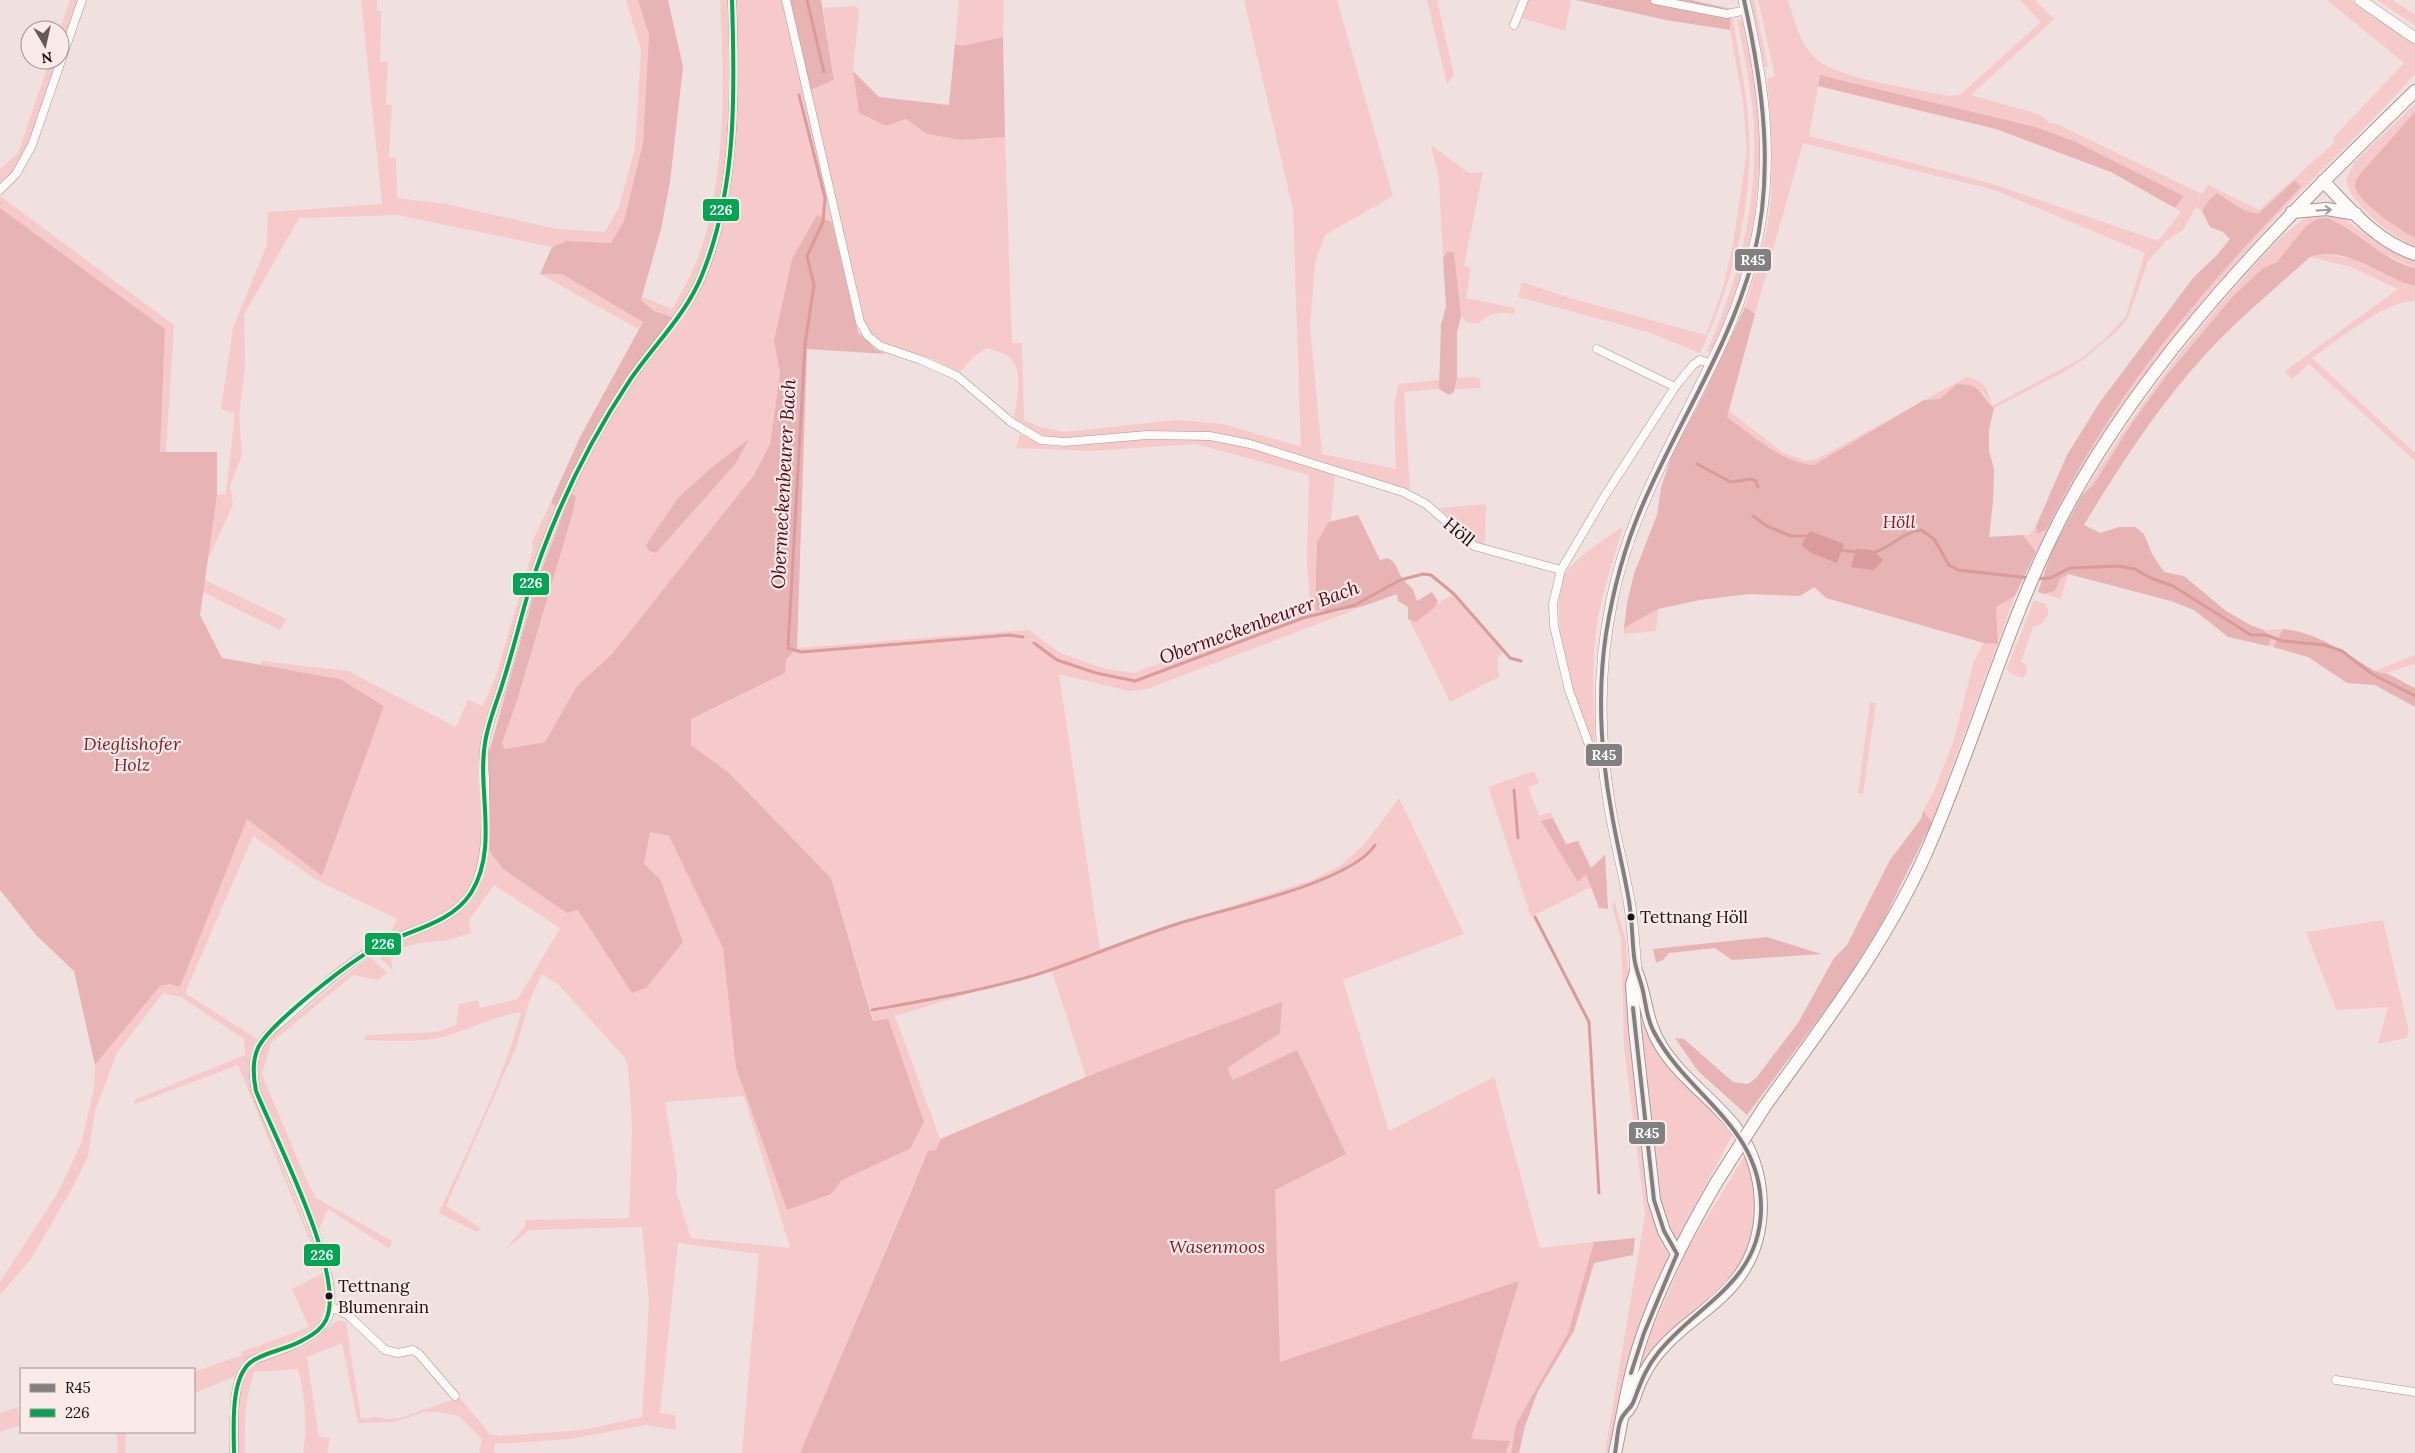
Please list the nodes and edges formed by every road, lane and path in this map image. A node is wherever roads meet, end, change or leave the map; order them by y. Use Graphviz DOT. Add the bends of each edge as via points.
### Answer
graph roads {
  1 [pos="82,0"];
  2 [pos="732,0"];
  3 [pos="786,0"];
  4 [pos="1524,0"];
  5 [pos="1655,0"];
  6 [pos="2360,0"];
  7 [pos="1746,5"];
  8 [pos="1514,25"];
  9 [pos="2415,38"];
  10 [pos="2415,91"];
  11 [pos="2323,181"];
  12 [pos="0,190"];
  13 [pos="2292,212"];
  14 [pos="2356,214"];
  15 [pos="2415,254"];
  16 [pos="1597,349"];
  17 [pos="1712,364"];
  18 [pos="1675,387"];
  19 [pos="1562,570"];
  20 [pos="1604,756"];
  21 [pos="1636,971"];
  22 [pos="1678,1254"];
  23 [pos="332,1306"];
  24 [pos="2336,1380"];
  25 [pos="2414,1393"];
  26 [pos="455,1396"];
  27 [pos="1623,1415"];
  28 [pos="234,1453"];
  29 [pos="1615,1453"];
  1 -- 12 [label="street" via="32,145 16,174"];
  2 -- 23 [label="street" via="732,122 726,182 712,246 689,301 631,379 580,466 534,578 485,741 486,826 481,861 472,890 457,908 443,917 388,941 352,964 264,1037 253,1059 258,1098 318,1242 330,1282"];
  3 -- 19 [label="street, Höll" via="860,322 875,343 957,376 1011,422 1040,440 1065,442 1147,435 1210,436 1250,444 1416,498 1454,531 1483,550"];
  4 -- 8 [label="street"];
  5 -- 7 [label="street" via="1727,14"];
  6 -- 9 [label="main road"];
  7 -- 17 [label="main road" via="1764,98 1766,182 1750,272"];
  10 -- 11 [label="main road"];
  11 -- 13 [label="main road"];
  11 -- 14 [label="main road"];
  13 -- 14 [label="main road, one-way" via="2326,209"];
  13 -- 22 [label="main road, bridge" via="2231,277 2138,395 2079,486 2017,613 1949,798 1905,897 1869,960 1765,1106 1716,1183"];
  14 -- 15 [label="main road" via="2383,238"];
  16 -- 18 [label="street"];
  17 -- 18 [label="street" via="1700,360"];
  17 -- 20 [label="main road" via="1647,493 1619,569 1606,635 1602,679"];
  18 -- 19 [label="street" via="1604,497"];
  19 -- 20 [label="street" via="1553,604 1559,652 1592,753"];
  20 -- 21 [label="main road" via="1609,801 1630,906"];
  21 -- 22 [label="main road" via="1632,984 1634,1029 1654,1200 1664,1231"];
  21 -- 27 [label="main road" via="1650,1025 1660,1045 1744,1141 1755,1168 1761,1207 1756,1243 1739,1276 1718,1299 1664,1345 1641,1380 1631,1408"];
  22 -- 27 [label="main road" via="1644,1333 1632,1369"];
  23 -- 26 [label="street" via="348,1315 385,1350 398,1353 413,1350 419,1354"];
  23 -- 28 [label="street" via="327,1320 310,1336 253,1360 245,1367 236,1391"];
  24 -- 25 [label="street"];
  27 -- 29 [label="main road"];
}
